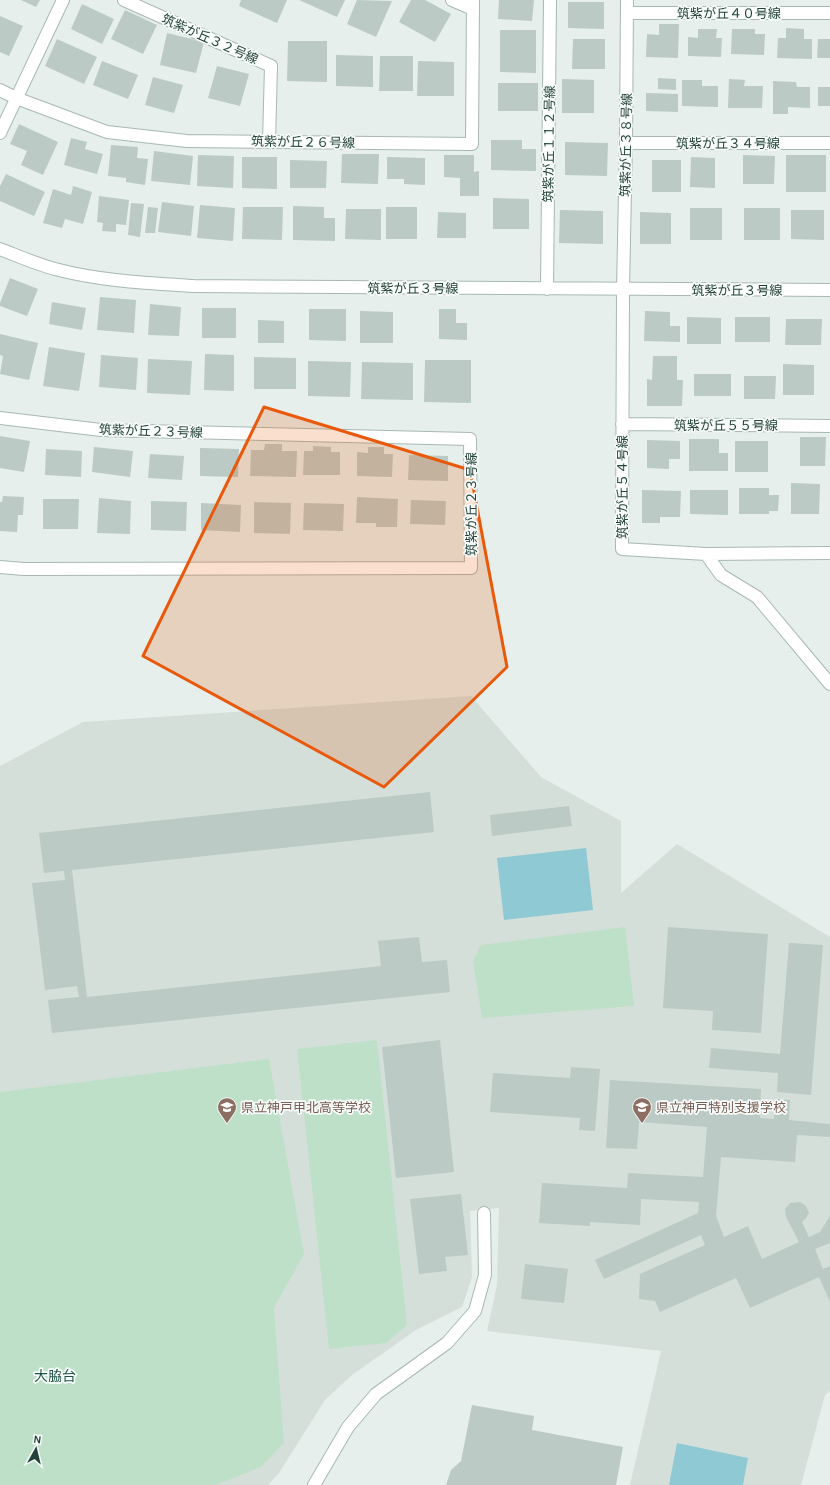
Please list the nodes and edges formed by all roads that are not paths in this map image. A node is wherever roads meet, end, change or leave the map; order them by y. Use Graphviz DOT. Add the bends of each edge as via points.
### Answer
graph roads {
  1 [pos="63,0"];
  2 [pos="124,0"];
  3 [pos="452,0"];
  4 [pos="550,0"];
  5 [pos="627,0"];
  6 [pos="473,5"];
  7 [pos="627,13"];
  8 [pos="830,13"];
  9 [pos="0,90"];
  10 [pos="16,98"];
  11 [pos="0,133"];
  12 [pos="269,142"];
  13 [pos="626,143"];
  14 [pos="830,143"];
  15 [pos="0,249"];
  16 [pos="547,289"];
  17 [pos="623,289"];
  18 [pos="830,290"];
  19 [pos="0,418"];
  20 [pos="622,424"];
  21 [pos="830,426"];
  22 [pos="706,554"];
  23 [pos="830,554"];
  24 [pos="0,567"];
  25 [pos="830,684"];
  26 [pos="484,1213"];
  27 [pos="314,1485"];
  1 -- 10 [label="street"];
  2 -- 12 [label="street, 筑紫が丘３２号線" via="271,66"];
  3 -- 6 [label="street"];
  4 -- 16 [label="street, 筑紫が丘１１２号線"];
  5 -- 7 [label="street, 筑紫が丘３８号線"];
  6 -- 12 [label="street, 筑紫が丘２６号線" via="472,144"];
  7 -- 8 [label="street, 筑紫が丘４０号線"];
  7 -- 13 [label="street, 筑紫が丘３８号線"];
  9 -- 10 [label="street, 筑紫が丘２６号線"];
  10 -- 11 [label="street"];
  10 -- 12 [label="street, 筑紫が丘２６号線" via="107,132 187,141"];
  13 -- 14 [label="street, 筑紫が丘３４号線"];
  13 -- 17 [label="street, 筑紫が丘３８号線"];
  15 -- 16 [label="street, 筑紫が丘３号線" via="54,269 131,282 194,286"];
  16 -- 17 [label="street, 筑紫が丘３号線"];
  17 -- 18 [label="street, 筑紫が丘３号線"];
  17 -- 20 [label="street, 筑紫が丘５４号線"];
  19 -- 24 [label="street, 筑紫が丘２３号線" via="101,430 470,439 471,568"];
  20 -- 21 [label="street, 筑紫が丘５５号線"];
  20 -- 22 [label="street, 筑紫が丘５４号線" via="622,549"];
  22 -- 23 [label="street, 筑紫が丘５４号線"];
  22 -- 25 [label="street" via="721,575 757,597"];
  26 -- 27 [label="street" via="485,1275 476,1311 447,1343 376,1394 348,1427"];
}
